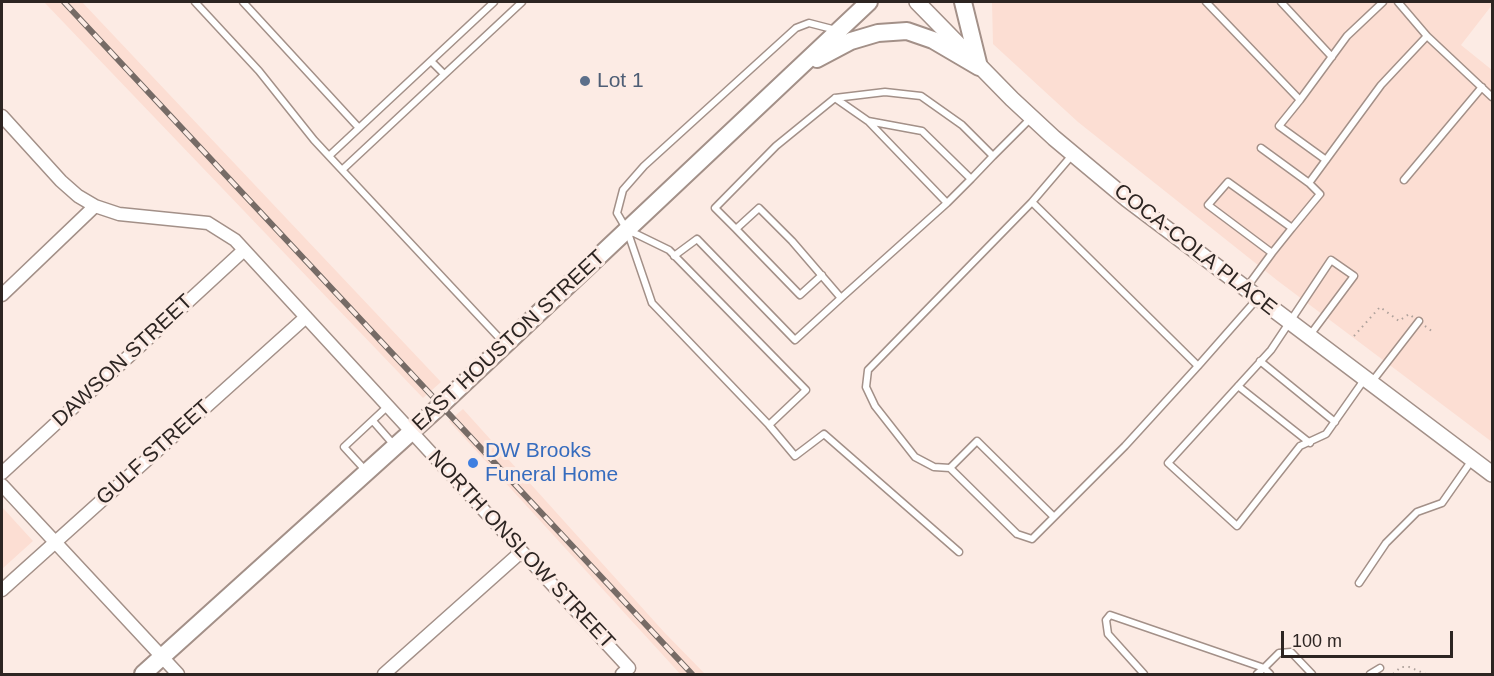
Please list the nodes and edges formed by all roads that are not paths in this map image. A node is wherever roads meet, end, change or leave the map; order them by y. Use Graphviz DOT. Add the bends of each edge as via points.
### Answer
graph roads {
  1 [pos="195,2"];
  2 [pos="243,2"];
  3 [pos="494,2"];
  4 [pos="522,2"];
  5 [pos="869,2"];
  6 [pos="917,2"];
  7 [pos="963,2"];
  8 [pos="1206,2"];
  9 [pos="1281,2"];
  10 [pos="1383,2"];
  11 [pos="1398,2"];
  12 [pos="838,31"];
  13 [pos="1427,36"];
  14 [pos="1332,57"];
  15 [pos="431,61"];
  16 [pos="979,67"];
  17 [pos="800,68"];
  18 [pos="444,74"];
  19 [pos="1482,87"];
  20 [pos="1492,97"];
  21 [pos="835,98"];
  22 [pos="1299,100"];
  23 [pos="2,116"];
  24 [pos="1032,118"];
  25 [pos="868,122"];
  26 [pos="359,128"];
  27 [pos="1261,148"];
  28 [pos="1073,154"];
  29 [pos="329,156"];
  30 [pos="993,156"];
  31 [pos="1326,160"];
  32 [pos="342,170"];
  33 [pos="971,179"];
  34 [pos="1404,180"];
  35 [pos="1309,183"];
  36 [pos="1032,202"];
  37 [pos="946,203"];
  38 [pos="95,206"];
  39 [pos="1292,228"];
  40 [pos="736,229"];
  41 [pos="627,230"];
  42 [pos="244,250"];
  43 [pos="1272,254"];
  44 [pos="674,256"];
  45 [pos="822,275"];
  46 [pos="1251,294"];
  47 [pos="2,295"];
  48 [pos="841,298"];
  49 [pos="306,317"];
  50 [pos="1419,321"];
  51 [pos="1290,324"];
  52 [pos="1308,338"];
  53 [pos="505,344"];
  54 [pos="1260,362"];
  55 [pos="1198,366"];
  56 [pos="1367,381"];
  57 [pos="1238,386"];
  58 [pos="388,406"];
  59 [pos="373,421"];
  60 [pos="1335,422"];
  61 [pos="769,425"];
  62 [pos="412,432"];
  63 [pos="1310,443"];
  64 [pos="396,447"];
  65 [pos="1473,460"];
  66 [pos="950,468"];
  67 [pos="368,472"];
  68 [pos="2,473"];
  69 [pos="1492,474"];
  70 [pos="2,485"];
  71 [pos="1054,518"];
  72 [pos="55,541"];
  73 [pos="521,552"];
  74 [pos="959,552"];
  75 [pos="1359,583"];
  76 [pos="2,590"];
  77 [pos="162,657"];
  78 [pos="1264,668"];
  79 [pos="1380,668"];
  80 [pos="626,671"];
  81 [pos="143,675"];
  82 [pos="178,675"];
  83 [pos="384,675"];
  84 [pos="1144,675"];
  85 [pos="1257,675"];
  86 [pos="1270,675"];
  87 [pos="1312,675"];
  88 [pos="1370,675"];
  1 -- 29 [label="lane" via="259,70"];
  2 -- 26 [label="lane"];
  3 -- 15 [label="lane"];
  4 -- 18 [label="lane"];
  5 -- 12 [label="main road, EAST HOUSTON STREET"];
  6 -- 16 [label="street, COCA-COLA PLACE"];
  7 -- 16 [label="main road"];
  8 -- 22 [label="lane"];
  9 -- 14 [label="lane"];
  10 -- 14 [label="lane" via="1347,36"];
  11 -- 13 [label="lane"];
  12 -- 17 [label="main road, EAST HOUSTON STREET"];
  12 -- 41 [label="lane" via="809,23 796,28 652,158 623,190 617,213"];
  13 -- 19 [label="lane"];
  13 -- 31 [label="lane" via="1382,85"];
  14 -- 22 [label="lane"];
  15 -- 18 [label="lane"];
  15 -- 26 [label="lane"];
  16 -- 17 [label="main road" via="933,40 906,32 878,33 851,41"];
  16 -- 24 [label="street, COCA-COLA PLACE"];
  17 -- 41 [label="main road, EAST HOUSTON STREET"];
  18 -- 32 [label="lane"];
  19 -- 20 [label="lane"];
  19 -- 34 [label="lane"];
  21 -- 25 [label="lane"];
  21 -- 30 [label="lane" via="885,92 921,96 962,125"];
  21 -- 40 [label="lane" via="776,146 715,208"];
  22 -- 31 [label="lane" via="1280,126"];
  23 -- 38 [label="street, NORTH ONSLOW STREET" via="61,181"];
  24 -- 28 [label="street, COCA-COLA PLACE"];
  24 -- 30 [label="lane"];
  25 -- 33 [label="lane" via="922,131"];
  25 -- 37 [label="lane"];
  26 -- 29 [label="lane"];
  27 -- 35 [label="lane"];
  28 -- 36 [label="lane"];
  28 -- 46 [label="street, COCA-COLA PLACE"];
  29 -- 32 [label="lane"];
  30 -- 33 [label="lane"];
  31 -- 35 [label="lane"];
  32 -- 53 [label="lane"];
  33 -- 37 [label="lane"];
  35 -- 39 [label="lane" via="1320,194"];
  36 -- 55 [label="lane"];
  36 -- 66 [label="lane" via="868,370 866,387 875,406 915,457 934,467"];
  37 -- 48 [label="lane"];
  38 -- 42 [label="street, NORTH ONSLOW STREET" via="119,214 208,224 221,229"];
  38 -- 47 [label="street"];
  39 -- 43 [label="lane"];
  39 -- 43 [label="lane" via="1228,182 1208,205"];
  40 -- 45 [label="lane" via="800,296"];
  40 -- 45 [label="lane" via="759,208"];
  41 -- 44 [label="lane"];
  41 -- 53 [label="main road, EAST HOUSTON STREET"];
  41 -- 61 [label="lane" via="652,303"];
  42 -- 49 [label="street, NORTH ONSLOW STREET"];
  42 -- 68 [label="street, DAWSON STREET"];
  43 -- 46 [label="lane"];
  44 -- 48 [label="lane" via="697,239 795,340"];
  44 -- 61 [label="lane" via="806,390"];
  45 -- 48 [label="lane"];
  46 -- 51 [label="street, COCA-COLA PLACE"];
  46 -- 55 [label="lane"];
  49 -- 58 [label="street, NORTH ONSLOW STREET"];
  49 -- 72 [label="street, GULF STREET"];
  50 -- 56 [label="lane"];
  51 -- 52 [label="street, COCA-COLA PLACE"];
  51 -- 52 [label="lane" via="1331,260 1354,276"];
  51 -- 54 [label="lane"];
  52 -- 56 [label="street, COCA-COLA PLACE"];
  53 -- 62 [label="main road, EAST HOUSTON STREET"];
  54 -- 57 [label="lane"];
  54 -- 60 [label="lane"];
  55 -- 71 [label="lane"];
  56 -- 60 [label="lane"];
  56 -- 65 [label="street, COCA-COLA PLACE"];
  57 -- 63 [label="lane"];
  57 -- 63 [label="lane" via="1168,463 1237,526 1300,446"];
  58 -- 59 [label="lane"];
  58 -- 62 [label="street, NORTH ONSLOW STREET"];
  59 -- 64 [label="lane"];
  59 -- 67 [label="lane" via="344,447"];
  60 -- 63 [label="lane" via="1326,434"];
  61 -- 74 [label="lane" via="795,456 824,434"];
  62 -- 64 [label="main road, EAST HOUSTON STREET"];
  62 -- 73 [label="street, NORTH ONSLOW STREET"];
  64 -- 67 [label="main road, EAST HOUSTON STREET"];
  65 -- 69 [label="street, COCA-COLA PLACE"];
  65 -- 75 [label="lane" via="1442,502 1417,512 1386,543"];
  66 -- 71 [label="lane" via="1017,534 1032,539"];
  66 -- 71 [label="lane" via="976,441"];
  67 -- 77 [label="main road, EAST HOUSTON STREET"];
  70 -- 72 [label="street"];
  72 -- 76 [label="street, GULF STREET"];
  72 -- 77 [label="street"];
  73 -- 80 [label="street, NORTH ONSLOW STREET"];
  73 -- 83 [label="street"];
  77 -- 81 [label="main road, EAST HOUSTON STREET"];
  77 -- 82 [label="street"];
  78 -- 84 [label="lane" via="1110,615 1106,620 1108,634"];
  78 -- 85 [label="lane"];
  78 -- 86 [label="lane"];
  78 -- 87 [label="lane" via="1279,653 1287,651"];
  79 -- 88 [label="lane"];
}
